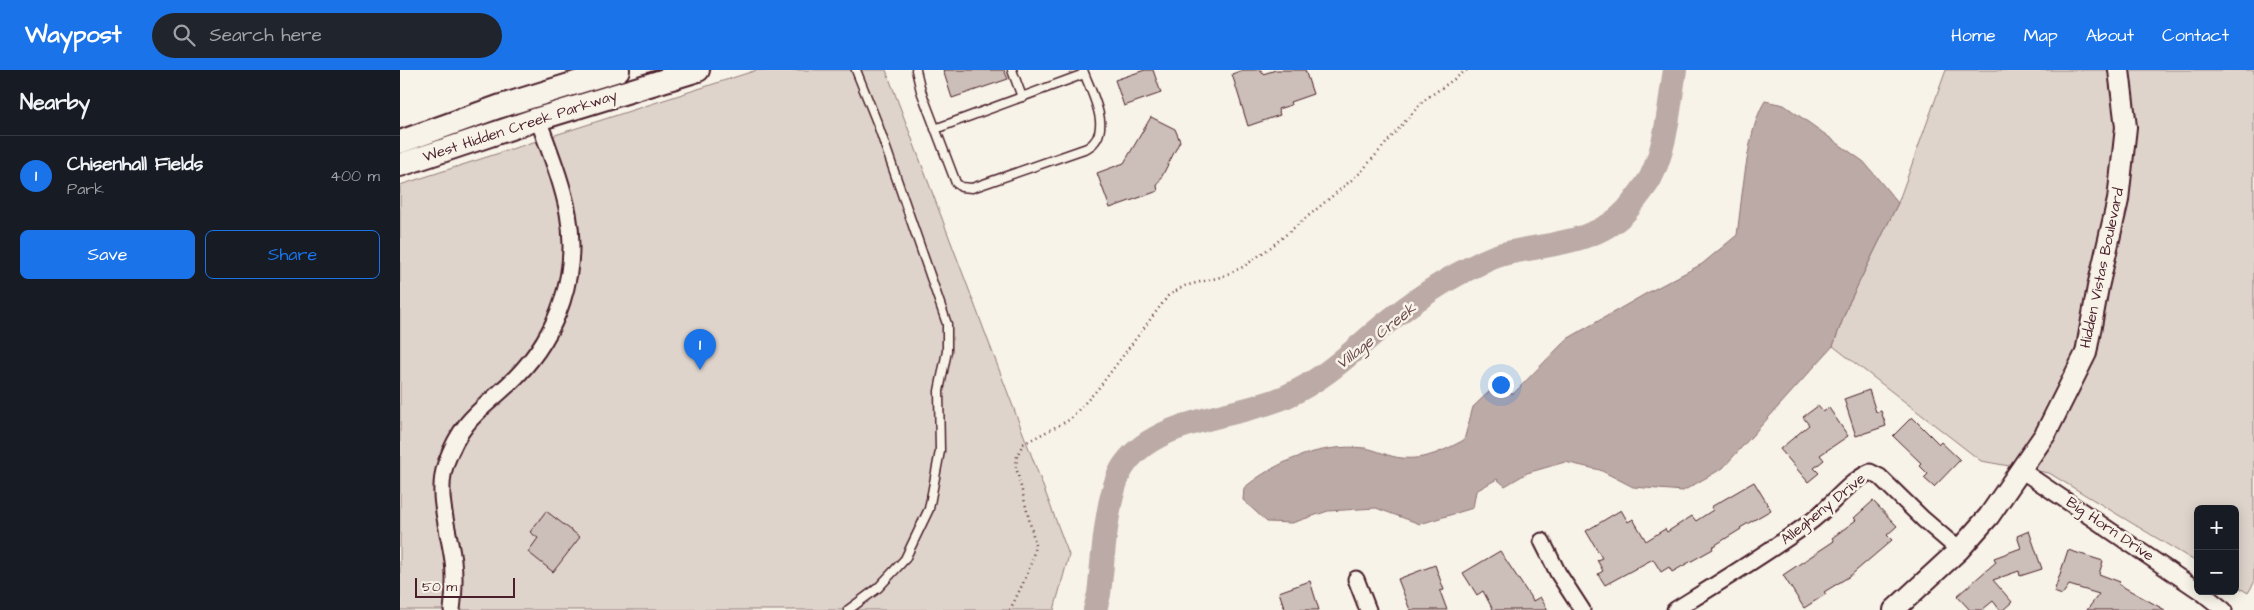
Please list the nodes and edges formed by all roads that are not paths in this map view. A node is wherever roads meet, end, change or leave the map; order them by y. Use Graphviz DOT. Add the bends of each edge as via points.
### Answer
graph roads {
  1 [pos="618,70"];
  2 [pos="698,70"];
  3 [pos="856,70"];
  4 [pos="916,70"];
  5 [pos="1012,70"];
  6 [pos="2119,70"];
  7 [pos="1083,72"];
  8 [pos="531,97"];
  9 [pos="1022,97"];
  10 [pos="538,119"];
  11 [pos="935,129"];
  12 [pos="400,142"];
  13 [pos="400,165"];
  14 [pos="2021,470"];
  15 [pos="1542,541"];
  16 [pos="1959,550"];
  17 [pos="1356,579"];
  18 [pos="2194,587"];
  19 [pos="2205,595"];
  20 [pos="452,610"];
  21 [pos="848,610"];
  22 [pos="1368,610"];
  23 [pos="1582,610"];
  24 [pos="1675,610"];
  25 [pos="1894,610"];
  26 [pos="2224,610"];
  1 -- 8 [label="main road, West Hidden Creek Parkway"];
  2 -- 10 [label="main road, West Hidden Creek Parkway"];
  3 -- 21 [label="lane" via="947,324 947,351 939,391 940,451 929,509 905,559 878,588"];
  4 -- 11 [label="lane"];
  5 -- 9 [label="lane"];
  6 -- 14 [label="street, Hidden Vistas Boulevard" via="2126,127 2118,200 2086,353 2046,433"];
  7 -- 9 [label="lane"];
  7 -- 11 [label="lane" via="1100,120 1101,134 1095,144 1087,148 972,188 961,187 956,183"];
  8 -- 10 [label="main road"];
  8 -- 12 [label="main road, West Hidden Creek Parkway"];
  9 -- 11 [label="lane"];
  10 -- 13 [label="main road, West Hidden Creek Parkway"];
  10 -- 20 [label="street" via="568,212 571,260 568,283 562,306 540,349 508,385 474,414 462,429 445,466 442,503 453,563"];
  14 -- 16 [label="street, Hidden Vistas Boulevard" via="1989,516"];
  14 -- 18 [label="street, Big Horn Drive"];
  15 -- 23 [label="street"];
  16 -- 24 [label="street, Allegheny Drive" via="1880,476 1870,472 1857,478 1804,526"];
  16 -- 25 [label="street, Hidden Vistas Boulevard"];
  17 -- 22 [label="street"];
  19 -- 26 [label="street, Big Horn Drive"];
}
